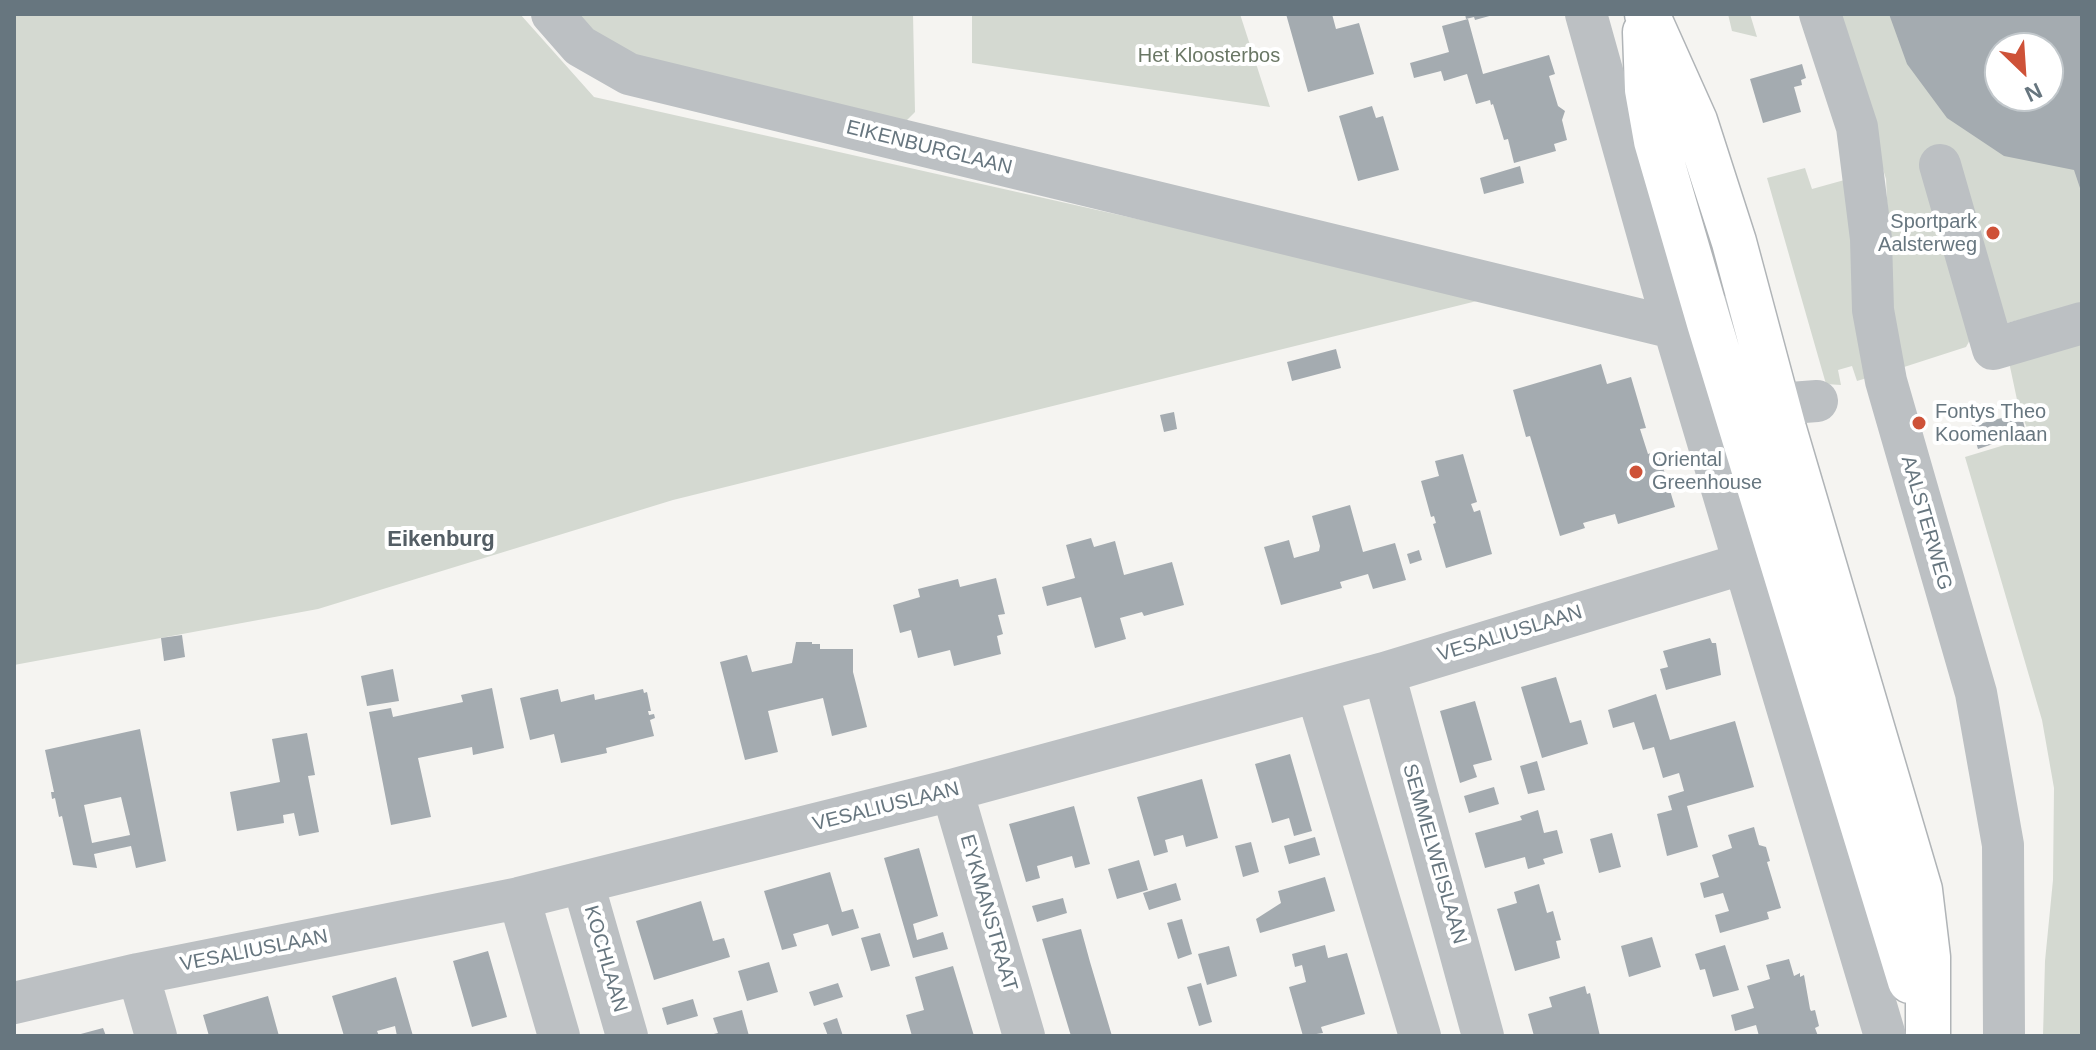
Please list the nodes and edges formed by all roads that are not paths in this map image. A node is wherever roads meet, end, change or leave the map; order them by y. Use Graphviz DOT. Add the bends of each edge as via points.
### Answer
graph roads {
  1 [pos="552,14"];
  2 [pos="1586,14"];
  3 [pos="1646,14"];
  4 [pos="1820,14"];
  5 [pos="1940,165"];
  6 [pos="1751,309"];
  7 [pos="2082,323"];
  8 [pos="1692,326"];
  9 [pos="1745,563"];
  10 [pos="1384,673"];
  11 [pos="1317,692"];
  12 [pos="952,790"];
  13 [pos="583,883"];
  14 [pos="519,898"];
  15 [pos="138,974"];
  16 [pos="14,1003"];
  17 [pos="156,1036"];
  18 [pos="559,1036"];
  19 [pos="627,1036"];
  20 [pos="1024,1036"];
  21 [pos="1420,1036"];
  22 [pos="1483,1036"];
  23 [pos="1885,1036"];
  24 [pos="1928,1036"];
  25 [pos="2004,1036"];
  1 -- 8 [label="street, EIKENBURGLAAN" via="580,46 629,74 1326,245"];
  2 -- 8 [label="street"];
  3 -- 6 [label="main road" via="1695,121"];
  3 -- 8 [label="main road" via="1647,90"];
  4 -- 25 [label="street, AALSTERWEG" via="1857,127 1871,239 1873,310 1886,381 1978,708 2003,845"];
  5 -- 7 [label="street" via="1993,349"];
  6 -- 8 [label="street"];
  6 -- 24 [label="main road" via="1797,402 1920,890 1928,957"];
  8 -- 9 [label="street"];
  8 -- 24 [label="main road"];
  9 -- 10 [label="street, VESALIUSLAAN"];
  9 -- 23 [label="street"];
  10 -- 11 [label="street, VESALIUSLAAN"];
  10 -- 22 [label="street, SEMMELWEISLAAN"];
  11 -- 12 [label="street, VESALIUSLAAN"];
  11 -- 21 [label="street"];
  12 -- 13 [label="street, VESALIUSLAAN"];
  12 -- 20 [label="street, EYKMANSTRAAT"];
  13 -- 14 [label="street, VESALIUSLAAN"];
  13 -- 19 [label="street, KOCHLAAN"];
  14 -- 15 [label="street, VESALIUSLAAN"];
  14 -- 18 [label="street"];
  15 -- 16 [label="street, VESALIUSLAAN"];
  15 -- 17 [label="street"];
}
